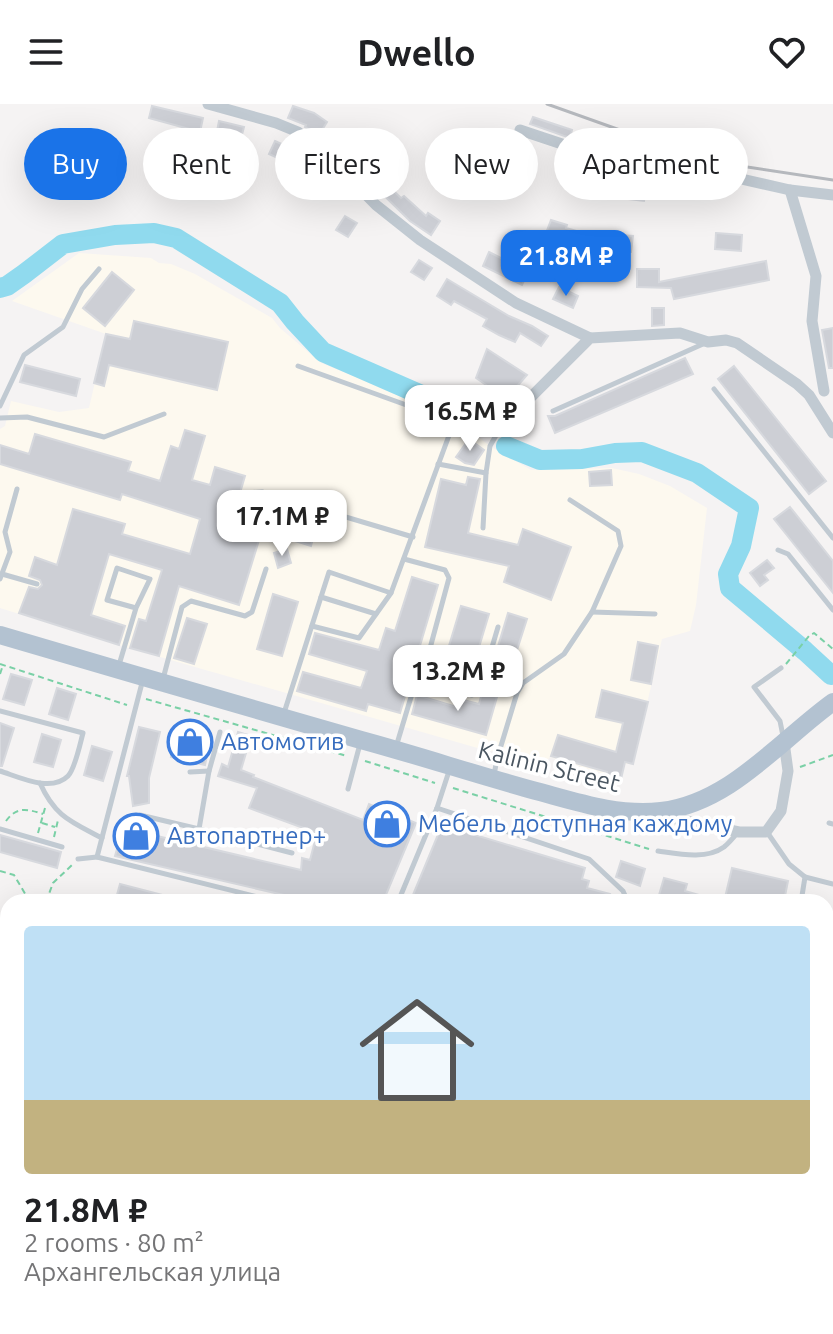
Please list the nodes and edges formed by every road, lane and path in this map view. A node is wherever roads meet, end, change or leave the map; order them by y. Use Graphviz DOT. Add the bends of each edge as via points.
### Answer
graph roads {
  1 [pos="208,104"];
  2 [pos="538,136"];
  3 [pos="790,190"];
  4 [pos="833,195"];
  5 [pos="99,269"];
  6 [pos="590,338"];
  7 [pos="708,342"];
  8 [pos="298,366"];
  9 [pos="714,389"];
  10 [pos="828,390"];
  11 [pos="809,395"];
  12 [pos="0,406"];
  13 [pos="553,411"];
  14 [pos="164,414"];
  15 [pos="0,418"];
  16 [pos="500,428"];
  17 [pos="833,433"];
  18 [pos="438,464"];
  19 [pos="486,473"];
  20 [pos="17,489"];
  21 [pos="570,500"];
  22 [pos="483,528"];
  23 [pos="235,529"];
  24 [pos="413,537"];
  25 [pos="833,538"];
  26 [pos="778,550"];
  27 [pos="404,559"];
  28 [pos="266,569"];
  29 [pos="1,576"];
  30 [pos="37,584"];
  31 [pos="391,593"];
  32 [pos="321,597"];
  33 [pos="136,608"];
  34 [pos="833,610"];
  35 [pos="592,612"];
  36 [pos="376,614"];
  37 [pos="655,614"];
  38 [pos="312,626"];
  39 [pos="498,627"];
  40 [pos="0,635"];
  41 [pos="833,649"];
  42 [pos="429,652"];
  43 [pos="787,662"];
  44 [pos="2,665"];
  45 [pos="781,668"];
  46 [pos="117,670"];
  47 [pos="0,674"];
  48 [pos="143,678"];
  49 [pos="162,683"];
  50 [pos="139,697"];
  51 [pos="136,708"];
  52 [pos="831,708"];
  53 [pos="0,711"];
  54 [pos="282,718"];
  55 [pos="220,732"];
  56 [pos="275,736"];
  57 [pos="361,740"];
  58 [pos="784,742"];
  59 [pos="395,750"];
  60 [pos="833,755"];
  61 [pos="450,767"];
  62 [pos="0,771"];
  63 [pos="209,771"];
  64 [pos="788,771"];
  65 [pos="190,772"];
  66 [pos="493,779"];
  67 [pos="40,783"];
  68 [pos="444,786"];
  69 [pos="348,789"];
  70 [pos="47,799"];
  71 [pos="437,808"];
  72 [pos="638,811"];
  73 [pos="43,814"];
  74 [pos="60,815"];
  75 [pos="140,815"];
  76 [pos="41,822"];
  77 [pos="56,827"];
  78 [pos="2,829"];
  79 [pos="199,829"];
  80 [pos="739,832"];
  81 [pos="766,832"];
  82 [pos="102,838"];
  83 [pos="37,839"];
  84 [pos="52,844"];
  85 [pos="62,847"];
  86 [pos="658,851"];
  87 [pos="292,853"];
  88 [pos="97,857"];
  89 [pos="78,859"];
  90 [pos="0,871"];
  91 [pos="805,877"];
  92 [pos="833,884"];
  93 [pos="25,894"];
  94 [pos="49,894"];
  95 [pos="246,894"];
  96 [pos="401,894"];
  97 [pos="624,894"];
  98 [pos="802,894"];
  1 -- 6 [label="street" via="298,132 420,240 516,303"];
  2 -- 3 [label="street" via="577,149 609,149"];
  3 -- 4 [label="street"];
  3 -- 10 [label="street" via="816,276 812,321"];
  5 -- 12 [label="lane" via="63,327 24,355"];
  6 -- 7 [label="street" via="680,333"];
  6 -- 16 [label="street"];
  7 -- 11 [label="street" via="737,343"];
  7 -- 13 [label="lane"];
  8 -- 18 [label="lane" via="448,420 451,430"];
  9 -- 25 [label="lane"];
  10 -- 11 [label="street"];
  11 -- 17 [label="street"];
  14 -- 15 [label="lane" via="104,437 27,417"];
  16 -- 19 [label="lane" via="490,446"];
  18 -- 19 [label="lane"];
  18 -- 24 [label="lane"];
  19 -- 22 [label="lane"];
  20 -- 29 [label="lane" via="5,532 10,552"];
  21 -- 35 [label="lane" via="618,531 621,546"];
  23 -- 24 [label="lane" via="246,493 262,492"];
  24 -- 27 [label="lane"];
  26 -- 34 [label="lane" via="788,554"];
  27 -- 31 [label="lane"];
  27 -- 42 [label="lane" via="445,570 449,578"];
  28 -- 49 [label="lane" via="252,612 245,616 191,601 182,607"];
  29 -- 30 [label="lane"];
  31 -- 32 [label="lane" via="329,572"];
  31 -- 36 [label="lane"];
  32 -- 36 [label="lane"];
  32 -- 38 [label="lane"];
  33 -- 33 [label="lane" via="107,600 117,568 150,579"];
  33 -- 46 [label="lane"];
  35 -- 37 [label="lane"];
  35 -- 66 [label="lane" via="564,654 517,693"];
  36 -- 38 [label="lane" via="359,638"];
  38 -- 54 [label="lane"];
  39 -- 59 [label="lane" via="482,681 472,695 421,681 414,687"];
  40 -- 46 [label="main road, Kalinin Street"];
  41 -- 43 [label="path" via="814,633"];
  44 -- 47 [label="path"];
  44 -- 51 [label="path"];
  45 -- 58 [label="lane" via="754,687 780,721"];
  46 -- 48 [label="main road, Kalinin Street"];
  48 -- 49 [label="main road, Kalinin Street"];
  48 -- 50 [label="lane"];
  49 -- 54 [label="main road, Kalinin Street"];
  50 -- 51 [label="lane"];
  50 -- 56 [label="path"];
  51 -- 82 [label="lane"];
  52 -- 58 [label="main road, Kalinin Street"];
  53 -- 67 [label="lane" via="83,733 67,777"];
  54 -- 57 [label="main road, Kalinin Street"];
  55 -- 63 [label="lane"];
  57 -- 59 [label="main road, Kalinin Street"];
  57 -- 69 [label="lane"];
  58 -- 64 [label="street"];
  58 -- 72 [label="main road, Kalinin Street" via="720,790 662,811"];
  59 -- 61 [label="main road, Kalinin Street"];
  60 -- 64 [label="path"];
  61 -- 66 [label="main road, Kalinin Street"];
  61 -- 68 [label="lane"];
  62 -- 67 [label="lane"];
  63 -- 65 [label="lane"];
  63 -- 79 [label="lane"];
  64 -- 81 [label="street" via="781,811"];
  66 -- 72 [label="main road, Kalinin Street" via="601,809"];
  67 -- 70 [label="lane"];
  68 -- 71 [label="lane"];
  68 -- 86 [label="path"];
  70 -- 73 [label="path"];
  70 -- 74 [label="lane"];
  71 -- 96 [label="lane"];
  71 -- 97 [label="lane" via="589,859"];
  72 -- 80 [label="street"];
  73 -- 76 [label="path"];
  73 -- 78 [label="path" via="19,810"];
  74 -- 77 [label="path"];
  74 -- 82 [label="lane"];
  75 -- 79 [label="lane"];
  76 -- 77 [label="path"];
  76 -- 83 [label="path"];
  77 -- 84 [label="path"];
  78 -- 83 [label="lane"];
  79 -- 87 [label="lane"];
  80 -- 81 [label="street"];
  80 -- 86 [label="lane" via="710,853"];
  81 -- 91 [label="lane"];
  82 -- 88 [label="lane"];
  83 -- 84 [label="lane"];
  84 -- 85 [label="lane"];
  88 -- 89 [label="lane"];
  88 -- 95 [label="lane"];
  89 -- 94 [label="path"];
  90 -- 93 [label="path" via="14,875"];
  91 -- 92 [label="lane"];
  91 -- 98 [label="lane"];
}
